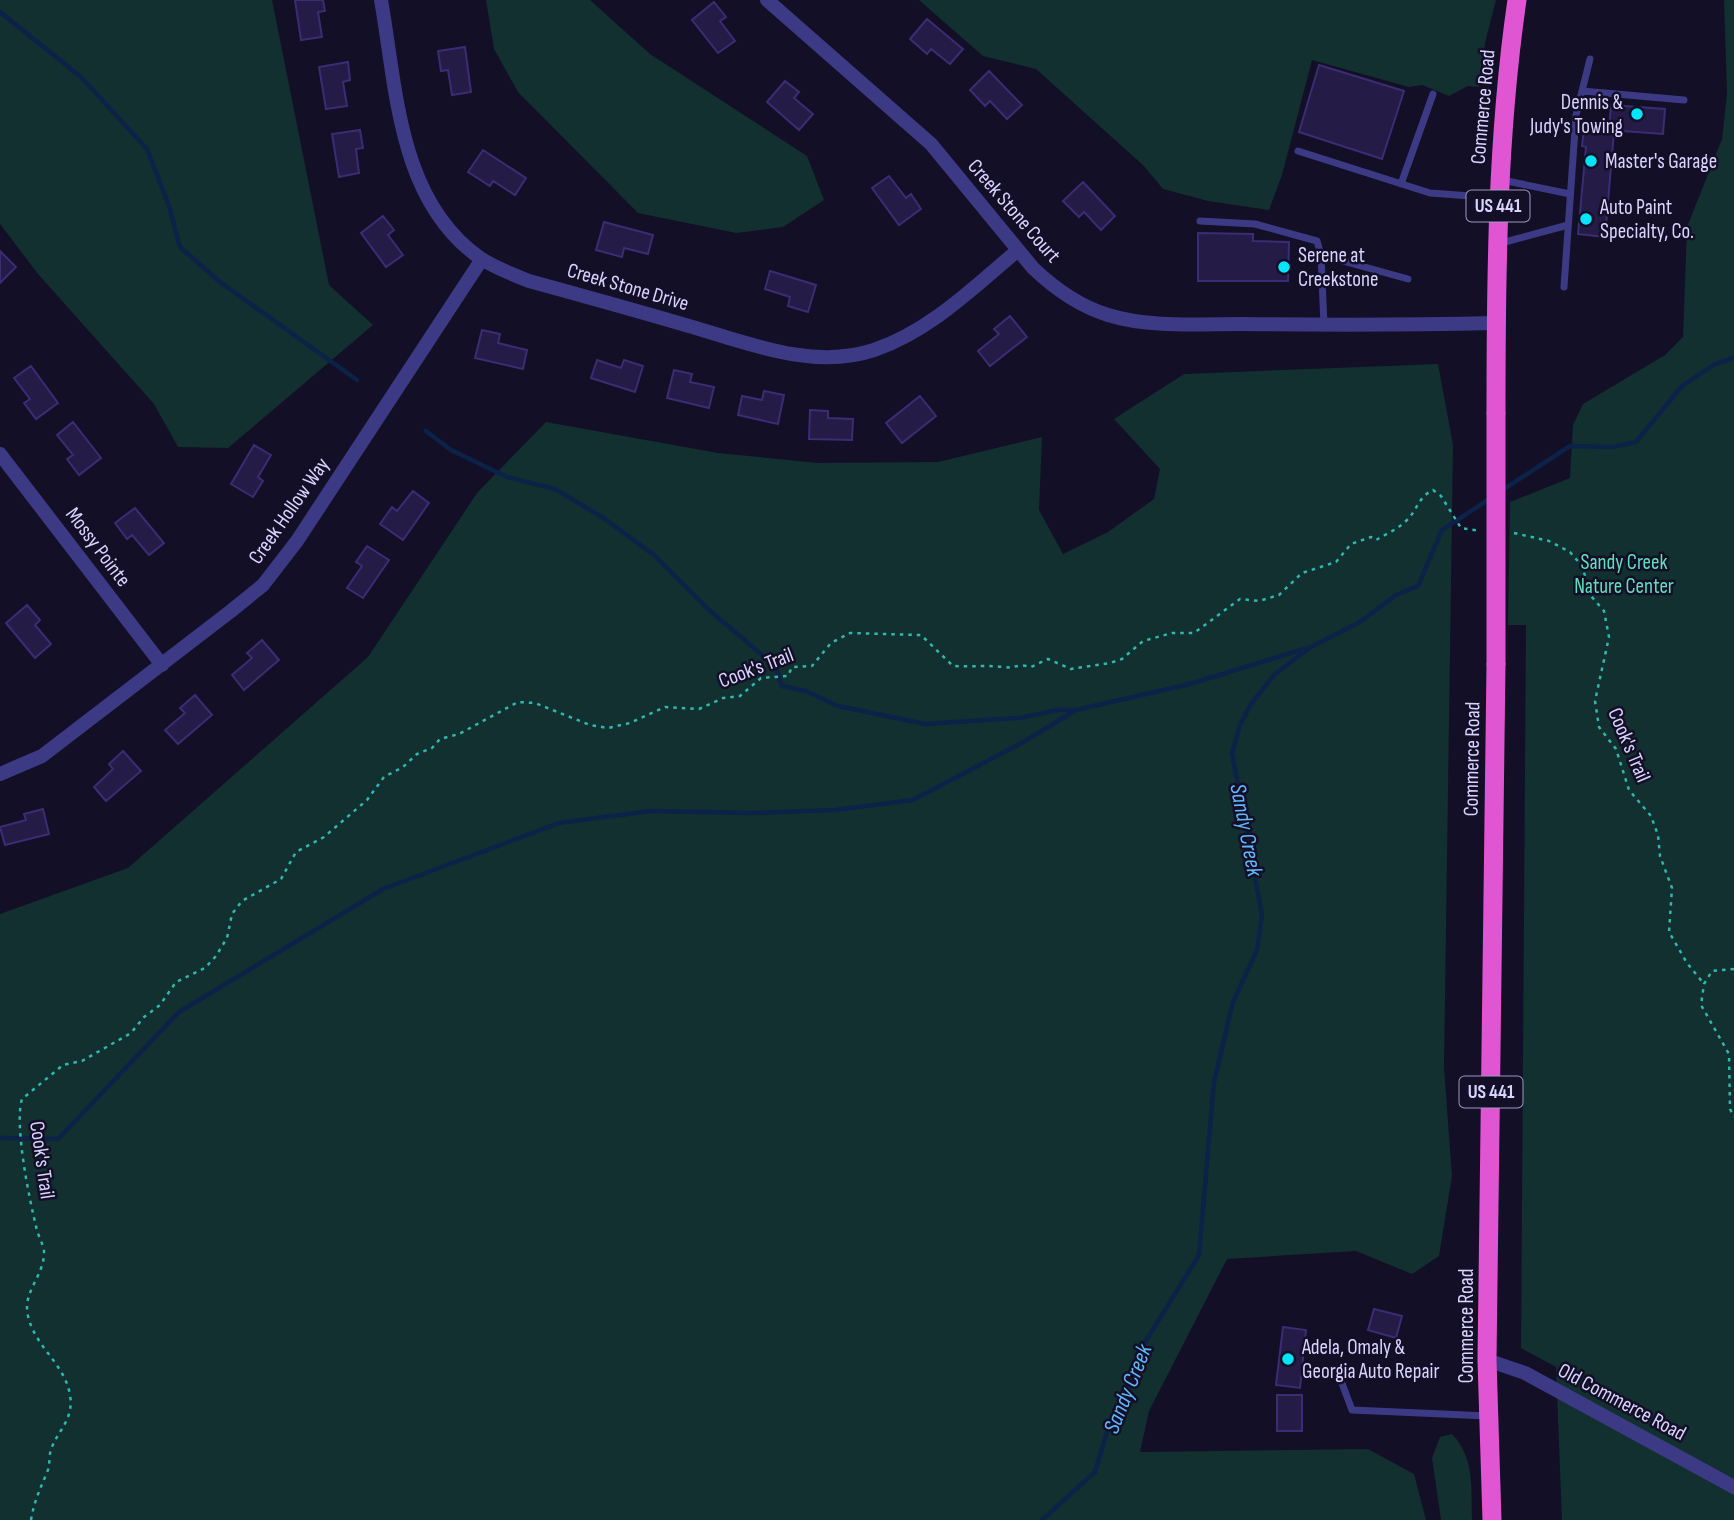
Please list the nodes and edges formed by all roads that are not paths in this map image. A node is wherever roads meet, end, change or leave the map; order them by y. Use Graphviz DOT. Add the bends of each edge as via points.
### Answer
graph roads {
  1 [pos="381,0"];
  2 [pos="767,0"];
  3 [pos="1517,0"];
  4 [pos="1590,59"];
  5 [pos="1582,91"];
  6 [pos="1433,94"];
  7 [pos="1684,100"];
  8 [pos="1298,151"];
  9 [pos="1401,184"];
  10 [pos="1499,189"];
  11 [pos="1570,194"];
  12 [pos="1199,221"];
  13 [pos="1568,225"];
  14 [pos="1497,244"];
  15 [pos="1018,250"];
  16 [pos="1321,256"];
  17 [pos="482,259"];
  18 [pos="1408,279"];
  19 [pos="1564,287"];
  20 [pos="1496,323"];
  21 [pos="1324,325"];
  22 [pos="0,454"];
  23 [pos="162,666"];
  24 [pos="0,774"];
  25 [pos="1488,1360"];
  26 [pos="1337,1370"];
  27 [pos="1489,1416"];
  28 [pos="1734,1487"];
  29 [pos="1492,1520"];
  1 -- 17 [label="street, Creek Stone Drive" via="414,170 443,223"];
  2 -- 15 [label="street, Creek Stone Court" via="908,121"];
  3 -- 10 [label="highway, Commerce Road / US 441"];
  4 -- 5 [label="lane"];
  5 -- 7 [label="lane"];
  5 -- 11 [label="lane"];
  6 -- 9 [label="lane"];
  8 -- 9 [label="lane"];
  9 -- 10 [label="lane" via="1430,193"];
  10 -- 11 [label="lane"];
  10 -- 14 [label="highway, Commerce Road / US 441"];
  11 -- 13 [label="lane"];
  12 -- 16 [label="lane" via="1255,223 1318,241"];
  13 -- 14 [label="lane"];
  13 -- 19 [label="lane"];
  14 -- 20 [label="highway, Commerce Road / US 441"];
  15 -- 17 [label="street, Creek Stone Drive" via="949,308 899,340 872,351 830,357 785,353 529,281"];
  15 -- 21 [label="street, Creek Stone Court" via="1052,286 1108,315 1158,323"];
  16 -- 18 [label="lane"];
  16 -- 21 [label="lane"];
  17 -- 23 [label="street, Creek Hollow Way" via="280,565 263,585"];
  20 -- 21 [label="street, Creek Stone Court"];
  20 -- 25 [label="highway, Commerce Road / US 441, bridge"];
  22 -- 23 [label="street, Mossy Pointe"];
  23 -- 24 [label="street, Creek Hollow Way" via="42,756"];
  25 -- 27 [label="highway, Commerce Road / US 441"];
  25 -- 28 [label="street, Old Commerce Road" via="1525,1373"];
  26 -- 27 [label="lane" via="1352,1410"];
  27 -- 29 [label="highway, Commerce Road / US 441"];
}
